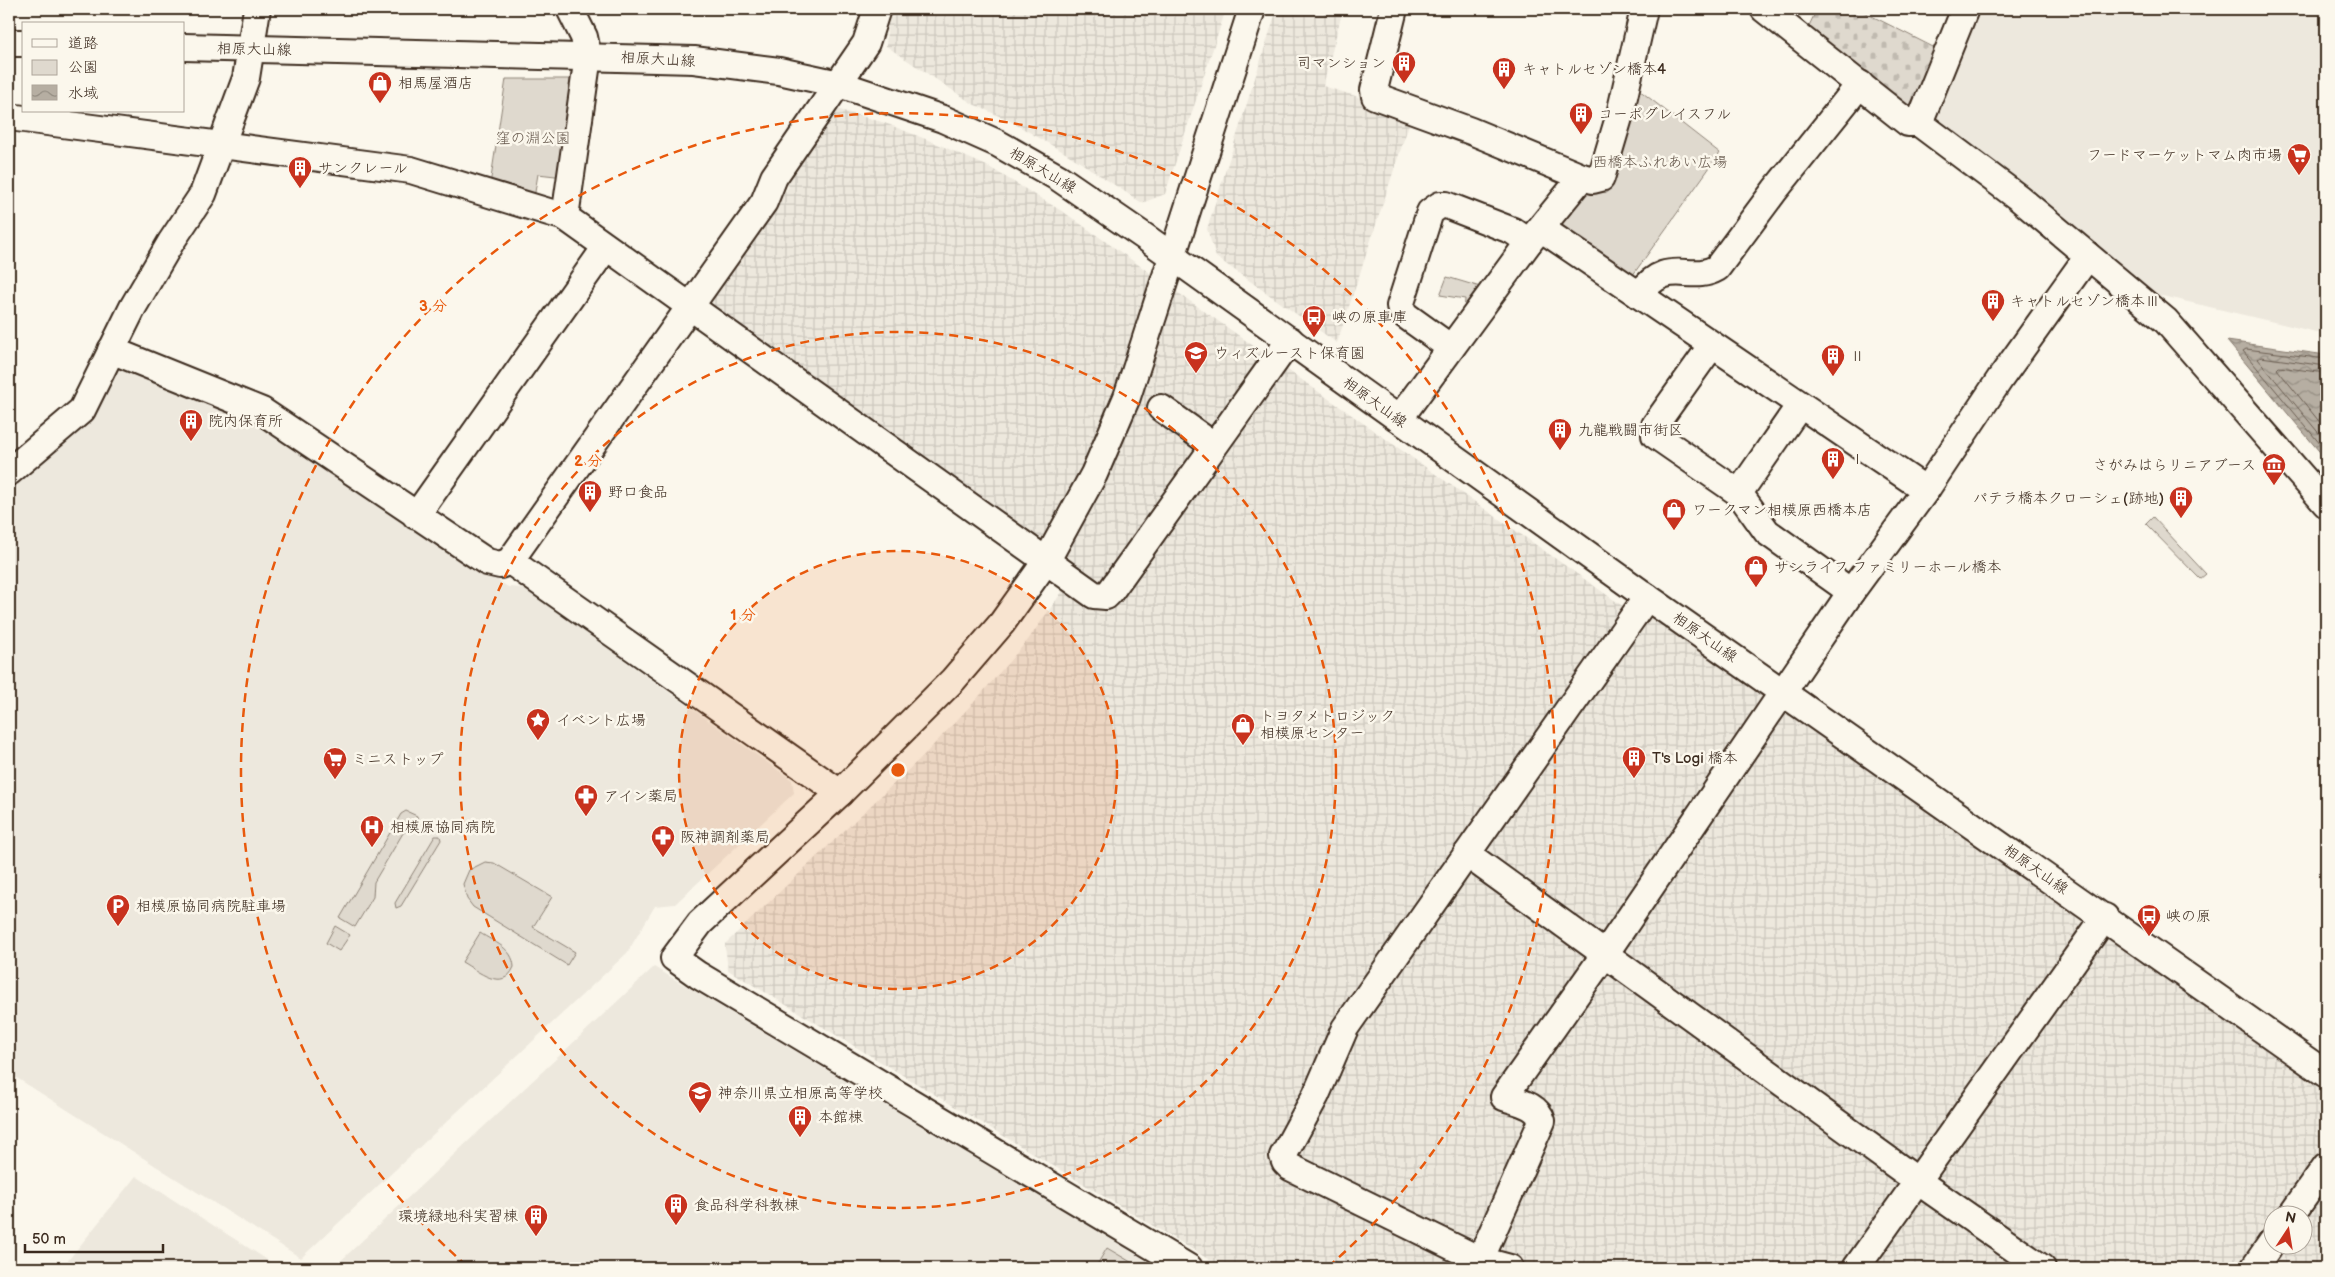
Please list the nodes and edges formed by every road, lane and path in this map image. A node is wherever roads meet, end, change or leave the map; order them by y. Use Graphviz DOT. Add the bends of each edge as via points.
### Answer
graph roads {
  1 [pos="257,9"];
  2 [pos="570,9"];
  3 [pos="877,9"];
  4 [pos="1252,9"];
  5 [pos="1394,9"];
  6 [pos="1644,9"];
  7 [pos="1764,9"];
  8 [pos="1965,9"];
  9 [pos="9,43"];
  10 [pos="22,43"];
  11 [pos="185,47"];
  12 [pos="252,49"];
  13 [pos="588,56"];
  14 [pos="839,84"];
  15 [pos="1860,84"];
  16 [pos="9,117"];
  17 [pos="1919,123"];
  18 [pos="221,145"];
  19 [pos="1582,177"];
  20 [pos="565,217"];
  21 [pos="1536,236"];
  22 [pos="606,248"];
  23 [pos="2088,256"];
  24 [pos="1173,257"];
  25 [pos="1639,295"];
  26 [pos="689,307"];
  27 [pos="1290,340"];
  28 [pos="1712,345"];
  29 [pos="1451,348"];
  30 [pos="111,350"];
  31 [pos="1800,405"];
  32 [pos="1161,408"];
  33 [pos="1399,420"];
  34 [pos="1213,445"];
  35 [pos="9,472"];
  36 [pos="1926,490"];
  37 [pos="1739,493"];
  38 [pos="2326,504"];
  39 [pos="416,516"];
  40 [pos="1046,560"];
  41 [pos="510,562"];
  42 [pos="1851,592"];
  43 [pos="1648,597"];
  44 [pos="1783,692"];
  45 [pos="840,794"];
  46 [pos="1467,854"];
  47 [pos="2105,917"];
  48 [pos="1605,954"];
  49 [pos="2326,1074"];
  50 [pos="2326,1166"];
  51 [pos="1919,1182"];
  52 [pos="2299,1204"];
  53 [pos="2264,1254"];
  54 [pos="1480,1260"];
  55 [pos="1189,1268"];
  56 [pos="1510,1268"];
  57 [pos="1856,1268"];
  58 [pos="2042,1268"];
  59 [pos="2254,1268"];
  1 -- 12 [label="street"];
  2 -- 13 [label="street" via="584,37"];
  3 -- 14 [label="street" via="866,43"];
  4 -- 24 [label="street"];
  5 -- 19 [label="street" via="1375,96"];
  6 -- 19 [label="street" via="1604,172 1598,180"];
  7 -- 15 [label="street"];
  8 -- 17 [label="street"];
  9 -- 10 [label="street"];
  11 -- 12 [label="street, 相原大山線"];
  12 -- 13 [label="street, 相原大山線"];
  12 -- 18 [label="street" via="246,78"];
  13 -- 14 [label="street, 相原大山線" via="694,60 779,71"];
  13 -- 20 [label="street"];
  14 -- 24 [label="street, 相原大山線" via="943,119 997,143 1059,178"];
  14 -- 26 [label="street" via="774,177 764,202"];
  15 -- 17 [label="street" via="1908,123"];
  15 -- 25 [label="street" via="1717,268 1703,273 1679,271 1665,274 1651,281"];
  16 -- 18 [label="street"];
  17 -- 23 [label="street" via="2019,198"];
  18 -- 20 [label="street" via="411,170"];
  18 -- 30 [label="street" via="203,194 171,242"];
  19 -- 21 [label="street"];
  20 -- 22 [label="street"];
  21 -- 25 [label="street"];
  21 -- 29 [label="street"];
  21 -- 29 [label="street" via="1513,232 1446,205 1430,212 1400,306 1405,315"];
  22 -- 26 [label="street"];
  22 -- 39 [label="street"];
  23 -- 36 [label="street"];
  23 -- 38 [label="street" via="2166,322"];
  24 -- 27 [label="street, 相原大山線"];
  24 -- 40 [label="street" via="1106,448"];
  25 -- 28 [label="street"];
  26 -- 40 [label="street"];
  26 -- 41 [label="street"];
  27 -- 33 [label="street, 相原大山線"];
  27 -- 34 [label="street"];
  28 -- 31 [label="street"];
  28 -- 37 [label="street" via="1655,424 1654,430 1659,438"];
  29 -- 33 [label="street"];
  30 -- 35 [label="street" via="82,410"];
  30 -- 39 [label="street" via="262,411"];
  31 -- 36 [label="street"];
  31 -- 37 [label="street"];
  32 -- 34 [label="street"];
  33 -- 43 [label="street, 相原大山線"];
  34 -- 40 [label="street" via="1106,596 1094,595"];
  36 -- 42 [label="street"];
  37 -- 42 [label="street" via="1767,532"];
  39 -- 41 [label="street" via="487,562 500,565"];
  40 -- 45 [label="street" via="1002,623 953,680"];
  41 -- 45 [label="street"];
  42 -- 44 [label="street"];
  43 -- 44 [label="street, 相原大山線"];
  43 -- 46 [label="street"];
  44 -- 47 [label="street, 相原大山線"];
  44 -- 48 [label="street"];
  45 -- 55 [label="street" via="710,914 674,958"];
  46 -- 48 [label="street"];
  46 -- 54 [label="street" via="1346,1028 1316,1095 1283,1156 1290,1167"];
  47 -- 49 [label="street, 相原大山線"];
  47 -- 51 [label="street"];
  48 -- 51 [label="street"];
  48 -- 54 [label="street" via="1504,1097 1534,1108 1542,1121"];
  50 -- 52 [label="street"];
  51 -- 57 [label="street"];
  51 -- 58 [label="street"];
  53 -- 59 [label="street"];
  54 -- 56 [label="street"];
}
